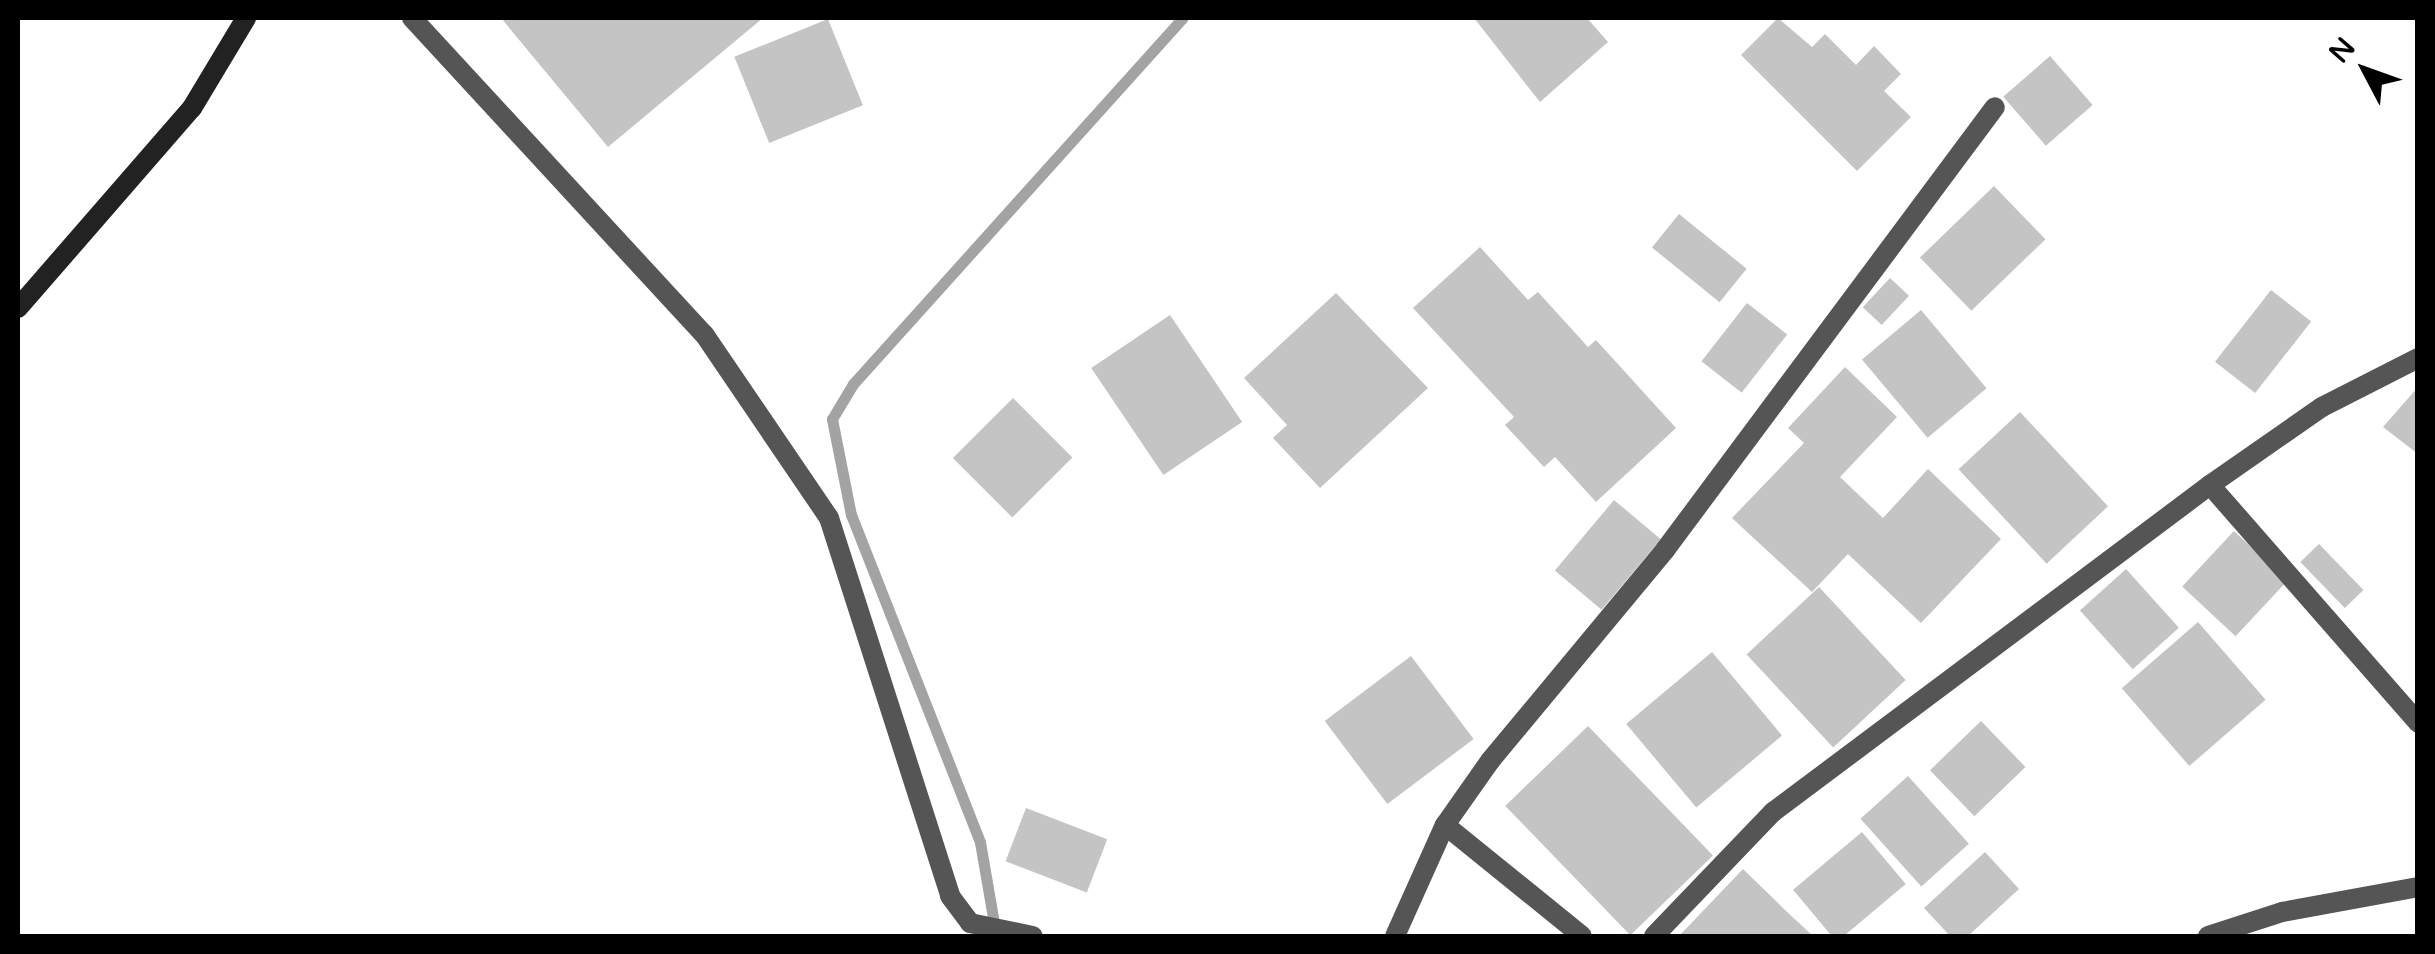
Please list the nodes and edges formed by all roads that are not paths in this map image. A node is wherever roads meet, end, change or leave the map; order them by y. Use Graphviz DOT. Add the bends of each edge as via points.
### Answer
graph roads {
  1 [pos="246,18"];
  2 [pos="412,18"];
  3 [pos="1995,107"];
  4 [pos="18,308"];
  5 [pos="2418,358"];
  6 [pos="2210,485"];
  7 [pos="2418,723"];
  8 [pos="1445,825"];
  9 [pos="2418,887"];
  10 [pos="1032,936"];
  11 [pos="1394,936"];
  12 [pos="1582,936"];
  13 [pos="1654,936"];
  14 [pos="2208,936"];
  1 -- 4 [label="street" via="192,108"];
  2 -- 10 [label="street" via="704,334 830,518 950,896 970,923"];
  3 -- 8 [label="street" via="1666,550"];
  5 -- 6 [label="street" via="2322,407"];
  6 -- 7 [label="street"];
  6 -- 13 [label="street" via="1773,812"];
  8 -- 11 [label="street"];
  8 -- 12 [label="street"];
  9 -- 14 [label="street" via="2282,912"];
}
